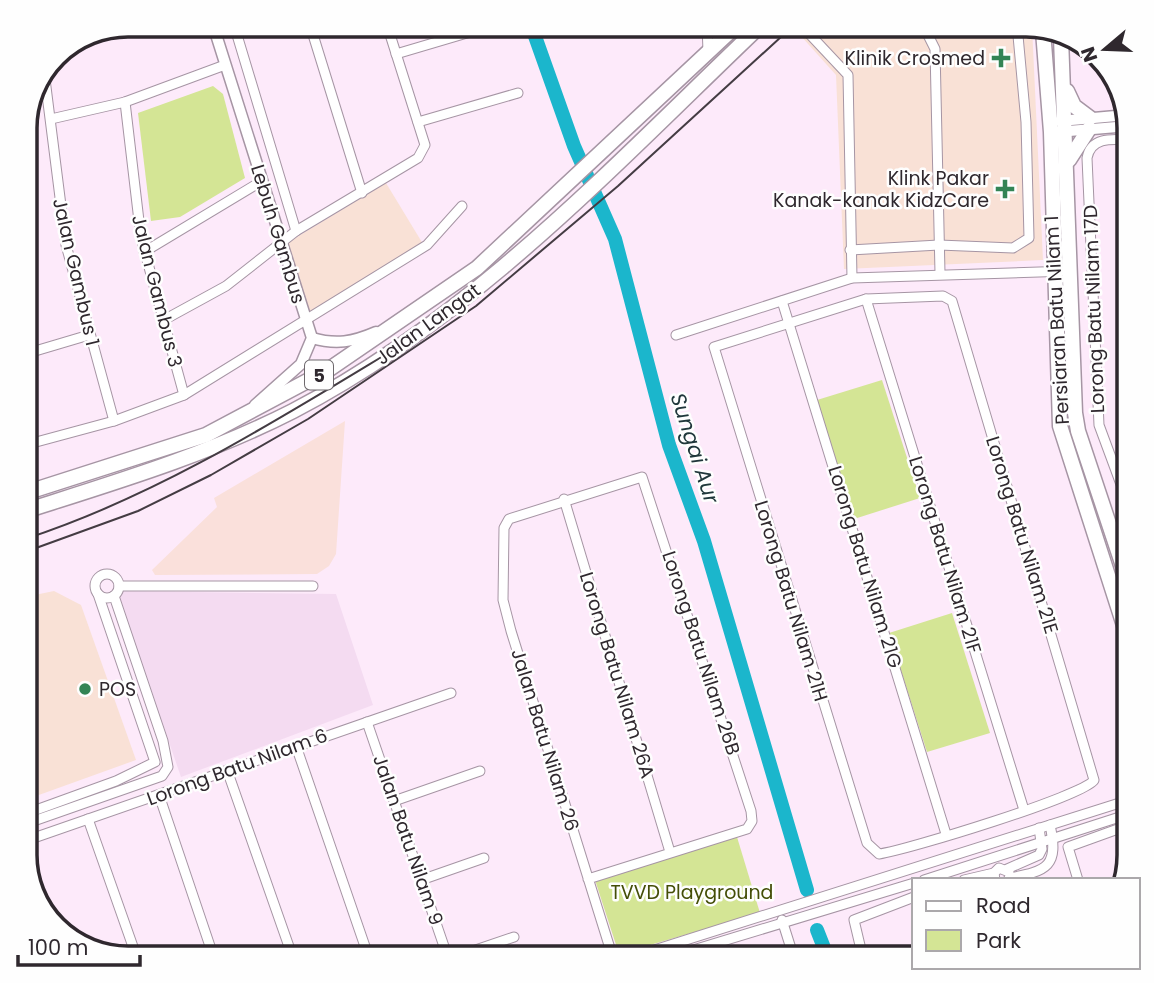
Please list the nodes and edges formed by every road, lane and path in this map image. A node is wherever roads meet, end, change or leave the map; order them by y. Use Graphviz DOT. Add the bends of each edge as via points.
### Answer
graph roads {
  1 [pos="217,37"];
  2 [pos="238,37"];
  3 [pos="314,37"];
  4 [pos="391,37"];
  5 [pos="452,37"];
  6 [pos="707,37"];
  7 [pos="723,37"];
  8 [pos="747,37"];
  9 [pos="813,37"];
  10 [pos="929,37"];
  11 [pos="1020,37"];
  12 [pos="1044,38"];
  13 [pos="1061,44"];
  14 [pos="708,51"];
  15 [pos="396,54"];
  16 [pos="225,65"];
  17 [pos="46,87"];
  18 [pos="1064,87"];
  19 [pos="518,93"];
  20 [pos="125,102"];
  21 [pos="1116,118"];
  22 [pos="51,120"];
  23 [pos="418,122"];
  24 [pos="1090,124"];
  25 [pos="1117,126"];
  26 [pos="1058,127"];
  27 [pos="1117,140"];
  28 [pos="1068,165"];
  29 [pos="262,181"];
  30 [pos="362,193"];
  31 [pos="462,206"];
  32 [pos="296,231"];
  33 [pos="281,242"];
  34 [pos="939,245"];
  35 [pos="850,250"];
  36 [pos="144,252"];
  37 [pos="1053,270"];
  38 [pos="1070,271"];
  39 [pos="940,273"];
  40 [pos="852,278"];
  41 [pos="866,299"];
  42 [pos="782,301"];
  43 [pos="162,321"];
  44 [pos="789,321"];
  45 [pos="306,323"];
  46 [pos="395,324"];
  47 [pos="89,335"];
  48 [pos="676,335"];
  49 [pos="312,338"];
  50 [pos="37,350"];
  51 [pos="184,395"];
  52 [pos="240,418"];
  53 [pos="114,421"];
  54 [pos="37,442"];
  55 [pos="1117,474"];
  56 [pos="37,489"];
  57 [pos="564,499"];
  58 [pos="37,508"];
  59 [pos="1117,548"];
  60 [pos="120,586"];
  61 [pos="313,586"];
  62 [pos="98,594"];
  63 [pos="114,596"];
  64 [pos="1117,604"];
  65 [pos="451,693"];
  66 [pos="367,722"];
  67 [pos="296,746"];
  68 [pos="155,762"];
  69 [pos="168,767"];
  70 [pos="227,770"];
  71 [pos="480,771"];
  72 [pos="159,795"];
  73 [pos="394,801"];
  74 [pos="1117,804"];
  75 [pos="37,810"];
  76 [pos="1024,810"];
  77 [pos="1117,818"];
  78 [pos="88,819"];
  79 [pos="37,820"];
  80 [pos="1050,825"];
  81 [pos="1039,828"];
  82 [pos="1117,829"];
  83 [pos="947,834"];
  84 [pos="37,837"];
  85 [pos="1053,839"];
  86 [pos="1042,843"];
  87 [pos="988,845"];
  88 [pos="670,852"];
  89 [pos="484,858"];
  90 [pos="992,858"];
  91 [pos="995,874"];
  92 [pos="1008,875"];
  93 [pos="930,878"];
  94 [pos="974,878"];
  95 [pos="1077,878"];
  96 [pos="588,879"];
  97 [pos="421,880"];
  98 [pos="912,884"];
  99 [pos="912,898"];
  100 [pos="780,912"];
  101 [pos="784,923"];
  102 [pos="514,937"];
  103 [pos="693,939"];
  104 [pos="133,946"];
  105 [pos="210,946"];
  106 [pos="289,946"];
  107 [pos="365,946"];
  108 [pos="446,946"];
  109 [pos="487,946"];
  110 [pos="609,946"];
  111 [pos="669,946"];
  112 [pos="695,946"];
  113 [pos="719,946"];
  114 [pos="791,946"];
  115 [pos="860,946"];
  1 -- 16 [label="street, Lebuh Gambus"];
  2 -- 32 [label="street"];
  3 -- 30 [label="street"];
  4 -- 15 [label="street"];
  5 -- 15 [label="street"];
  6 -- 14 [label="street"];
  7 -- 14 [label="main road, Jalan Langat / 5"];
  8 -- 58 [label="main road, Jalan Langat / 5" via="524,250 468,297 378,361 293,411 170,465"];
  9 -- 35 [label="street" via="848,75"];
  10 -- 34 [label="street" via="935,49"];
  11 -- 34 [label="street" via="1029,238 1013,248"];
  12 -- 26 [label="main road, Persiaran Batu Nilam 1"];
  13 -- 18 [label="main road, Persiaran Batu Nilam 1"];
  14 -- 46 [label="main road, Jalan Langat / 5" via="477,268"];
  15 -- 23 [label="street"];
  16 -- 20 [label="street"];
  16 -- 29 [label="street, Lebuh Gambus"];
  17 -- 22 [label="street, Jalan Gambus 1"];
  18 -- 24 [label="main road"];
  18 -- 26 [label="main road, Persiaran Batu Nilam 1"];
  19 -- 23 [label="street"];
  20 -- 22 [label="street"];
  20 -- 36 [label="street, Jalan Gambus 3"];
  21 -- 24 [label="street"];
  22 -- 47 [label="street, Jalan Gambus 1" via="62,222"];
  23 -- 30 [label="street" via="425,145 418,158"];
  24 -- 25 [label="street"];
  24 -- 26 [label="street"];
  24 -- 28 [label="main road"];
  26 -- 28 [label="main road, Persiaran Batu Nilam 1"];
  26 -- 37 [label="main road, Persiaran Batu Nilam 1"];
  27 -- 55 [label="street, Lorong Batu Nilam 17D" via="1097,141 1087,158 1099,425"];
  28 -- 38 [label="main road, Persiaran Batu Nilam 1"];
  29 -- 33 [label="street, Lebuh Gambus"];
  29 -- 36 [label="street"];
  30 -- 32 [label="street"];
  31 -- 45 [label="street" via="427,244"];
  32 -- 33 [label="street"];
  33 -- 43 [label="street" via="226,286"];
  33 -- 45 [label="street, Lebuh Gambus"];
  34 -- 35 [label="street"];
  34 -- 39 [label="street"];
  35 -- 40 [label="street"];
  36 -- 43 [label="street, Jalan Gambus 3"];
  37 -- 38 [label="street"];
  37 -- 39 [label="street"];
  37 -- 64 [label="main road, Persiaran Batu Nilam 1" via="1060,426"];
  38 -- 59 [label="main road, Persiaran Batu Nilam 1" via="1078,431"];
  39 -- 40 [label="street"];
  40 -- 42 [label="street"];
  41 -- 44 [label="street"];
  41 -- 76 [label="street, Lorong Batu Nilam 21F"];
  41 -- 76 [label="street, Lorong Batu Nilam 21E" via="943,296 952,301 1093,770 1090,785"];
  42 -- 44 [label="street, Lorong Batu Nilam 21G"];
  42 -- 48 [label="street"];
  43 -- 51 [label="street, Jalan Gambus 3"];
  44 -- 83 [label="street, Lorong Batu Nilam 21G"];
  44 -- 83 [label="street, Lorong Batu Nilam 21H" via="714,347 867,843 876,852 887,853"];
  45 -- 49 [label="street, Lebuh Gambus"];
  45 -- 51 [label="street"];
  46 -- 49 [label="street" via="345,343"];
  46 -- 52 [label="main road, Jalan Langat / 5" via="328,370"];
  47 -- 50 [label="street"];
  47 -- 53 [label="street, Jalan Gambus 1"];
  49 -- 52 [label="street" via="301,364"];
  51 -- 53 [label="street"];
  52 -- 56 [label="main road, Jalan Langat / 5" via="205,435"];
  53 -- 54 [label="street"];
  57 -- 88 [label="street, Lorong Batu Nilam 26A"];
  57 -- 88 [label="street, Lorong Batu Nilam 26B" via="642,477 751,811 747,829"];
  57 -- 96 [label="street, Jalan Batu Nilam 26" via="509,519 503,600"];
  60 -- 61 [label="street"];
  60 -- 62 [label="street" via="112,574 102,574 94,585"];
  60 -- 63 [label="street"];
  62 -- 63 [label="street"];
  62 -- 68 [label="street"];
  63 -- 69 [label="street"];
  65 -- 66 [label="street, Lorong Batu Nilam 6"];
  66 -- 67 [label="street, Lorong Batu Nilam 6"];
  66 -- 73 [label="street, Jalan Batu Nilam 9"];
  67 -- 70 [label="street, Lorong Batu Nilam 6"];
  67 -- 107 [label="street"];
  68 -- 69 [label="street"];
  68 -- 75 [label="street"];
  69 -- 79 [label="street" via="162,776"];
  70 -- 72 [label="street, Lorong Batu Nilam 6"];
  70 -- 106 [label="street"];
  71 -- 73 [label="street"];
  72 -- 78 [label="street, Lorong Batu Nilam 6"];
  72 -- 105 [label="street"];
  73 -- 97 [label="street, Jalan Batu Nilam 9"];
  74 -- 80 [label="street"];
  76 -- 83 [label="street"];
  77 -- 85 [label="street"];
  78 -- 84 [label="street, Lorong Batu Nilam 6"];
  78 -- 104 [label="street"];
  80 -- 81 [label="street"];
  80 -- 85 [label="street"];
  81 -- 86 [label="street"];
  81 -- 87 [label="street"];
  82 -- 95 [label="street" via="1068,847"];
  85 -- 86 [label="street"];
  85 -- 92 [label="street" via="1053,857 1045,868"];
  86 -- 90 [label="street"];
  86 -- 92 [label="street" via="1039,855"];
  87 -- 90 [label="street"];
  87 -- 100 [label="street"];
  88 -- 96 [label="street"];
  89 -- 97 [label="street"];
  90 -- 91 [label="street"];
  90 -- 93 [label="street"];
  91 -- 92 [label="street"];
  91 -- 94 [label="street"];
  96 -- 110 [label="street, Jalan Batu Nilam 26"];
  97 -- 108 [label="street, Jalan Batu Nilam 9"];
  98 -- 101 [label="street"];
  99 -- 115 [label="street" via="855,920"];
  100 -- 101 [label="street"];
  100 -- 103 [label="street"];
  101 -- 113 [label="street"];
  101 -- 114 [label="street"];
  102 -- 109 [label="street"];
  103 -- 111 [label="street"];
  103 -- 112 [label="street"];
}
